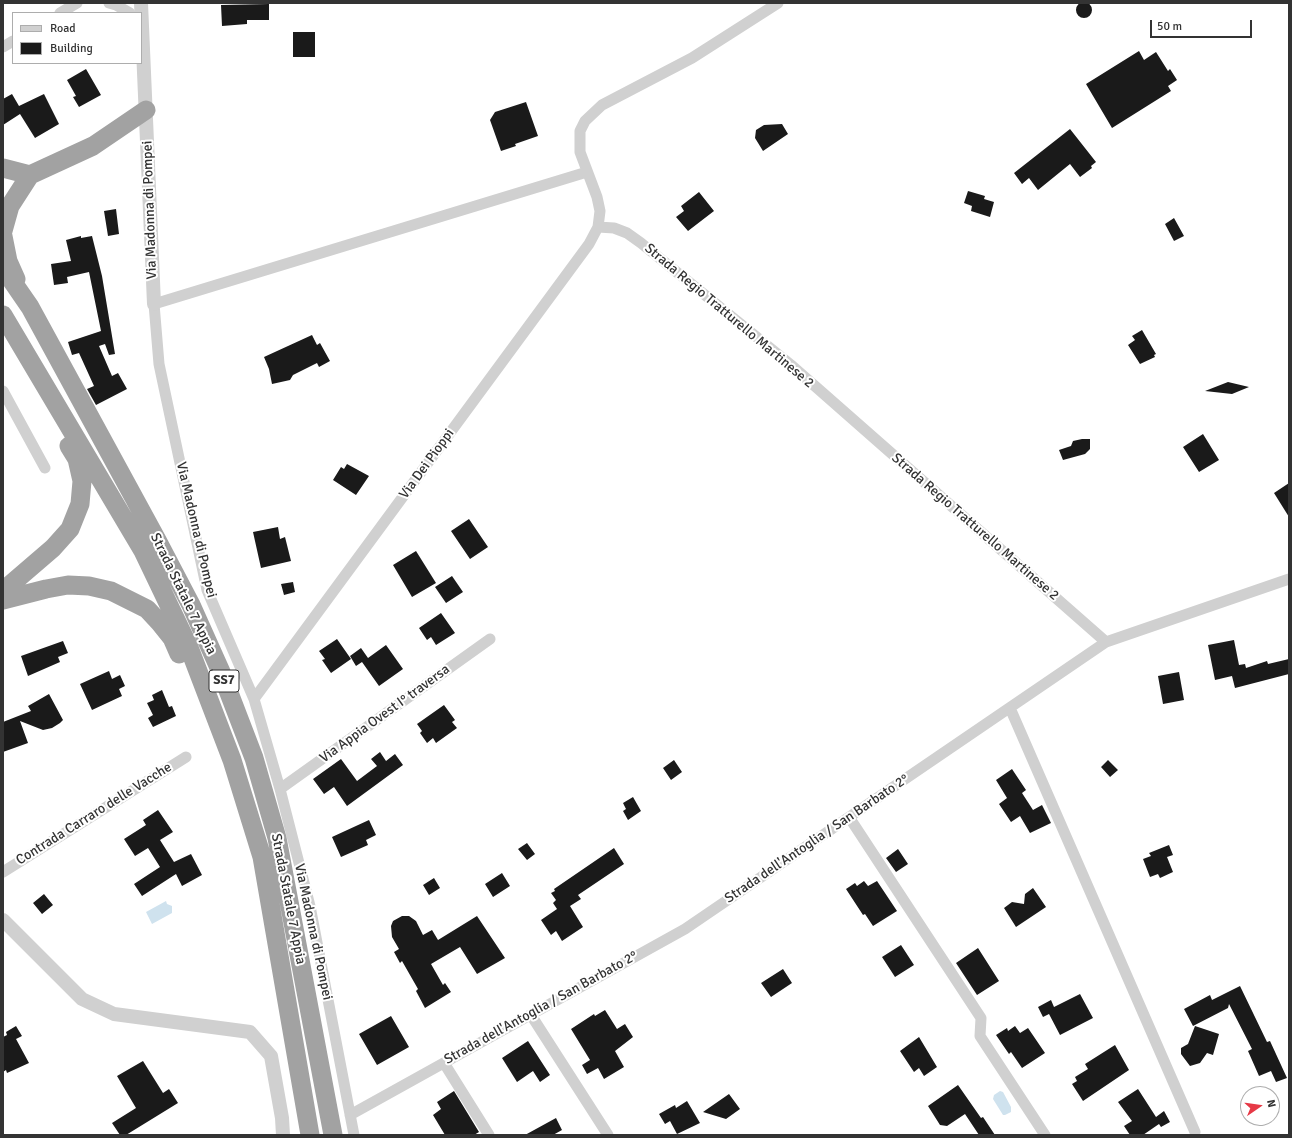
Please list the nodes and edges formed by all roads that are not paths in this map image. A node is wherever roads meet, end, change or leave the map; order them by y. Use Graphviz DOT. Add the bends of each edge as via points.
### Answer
graph roads {
  1 [pos="77,3"];
  2 [pos="109,3"];
  3 [pos="778,3"];
  4 [pos="62,12"];
  5 [pos="128,12"];
  6 [pos="142,37"];
  7 [pos="12,42"];
  8 [pos="3,47"];
  9 [pos="146,110"];
  10 [pos="3,168"];
  11 [pos="586,172"];
  12 [pos="30,175"];
  13 [pos="598,227"];
  14 [pos="3,231"];
  15 [pos="3,236"];
  16 [pos="3,268"];
  17 [pos="154,304"];
  18 [pos="30,307"];
  19 [pos="3,315"];
  20 [pos="3,321"];
  21 [pos="3,391"];
  22 [pos="45,468"];
  23 [pos="1289,579"];
  24 [pos="3,591"];
  25 [pos="3,600"];
  26 [pos="490,639"];
  27 [pos="1106,642"];
  28 [pos="254,699"];
  29 [pos="1010,708"];
  30 [pos="186,757"];
  31 [pos="232,760"];
  32 [pos="280,789"];
  33 [pos="849,817"];
  34 [pos="3,872"];
  35 [pos="3,920"];
  36 [pos="530,1015"];
  37 [pos="444,1063"];
  38 [pos="350,1115"];
  39 [pos="1195,1132"];
  40 [pos="283,1135"];
  41 [pos="310,1135"];
  42 [pos="333,1135"];
  43 [pos="354,1135"];
  44 [pos="489,1135"];
  45 [pos="608,1135"];
  46 [pos="1045,1135"];
  1 -- 4 [label="street"];
  2 -- 5 [label="street"];
  3 -- 11 [label="street" via="692,58 616,97 592,113 580,131 580,152"];
  6 -- 9 [label="street, Via Madonna di Pompei"];
  7 -- 8 [label="street"];
  9 -- 12 [label="highway" via="93,146"];
  9 -- 17 [label="street, Via Madonna di Pompei"];
  10 -- 12 [label="highway"];
  11 -- 13 [label="street" via="597,197 600,211"];
  11 -- 17 [label="street"];
  12 -- 14 [label="highway" via="10,206"];
  13 -- 27 [label="street, Strada Regio Tratturello Martinese 2" via="614,228 641,243 796,370"];
  13 -- 28 [label="street, Via Dei Pioppi" via="589,244"];
  15 -- 18 [label="highway" via="8,261"];
  16 -- 18 [label="highway, Strada Statale 7 Appia / SS7"];
  17 -- 28 [label="street, Via Madonna di Pompei" via="159,364 207,590"];
  18 -- 42 [label="highway, Strada Statale 7 Appia / SS7" via="191,605 221,672 254,758 277,838"];
  19 -- 31 [label="highway, Strada Statale 7 Appia / SS7" via="146,558 188,645"];
  20 -- 24 [label="highway" via="77,459 82,481 80,504 70,529 53,548"];
  21 -- 22 [label="street"];
  23 -- 27 [label="street, Strada dell'Antoglia / San Barbato 2°"];
  25 -- 31 [label="highway" via="46,588 89,586 111,591 147,609 172,638 211,727"];
  26 -- 32 [label="street, Via Appia Ovest I° traversa"];
  27 -- 29 [label="street, Strada dell'Antoglia / San Barbato 2°"];
  28 -- 32 [label="street, Via Madonna di Pompei"];
  29 -- 33 [label="street, Strada dell'Antoglia / San Barbato 2°"];
  29 -- 39 [label="street"];
  30 -- 34 [label="street, Contrada Carraro delle Vacche"];
  31 -- 41 [label="highway, Strada Statale 7 Appia / SS7" via="262,858"];
  32 -- 38 [label="street, Via Madonna di Pompei" via="310,906"];
  33 -- 36 [label="street, Strada dell'Antoglia / San Barbato 2°" via="685,929"];
  33 -- 46 [label="street" via="981,1018 980,1036"];
  35 -- 40 [label="street" via="82,999 114,1014 250,1032 271,1056"];
  36 -- 37 [label="street, Strada dell'Antoglia / San Barbato 2°"];
  36 -- 45 [label="street"];
  37 -- 38 [label="street, Strada dell'Antoglia / San Barbato 2°"];
  37 -- 44 [label="street"];
  38 -- 43 [label="street, Via Madonna di Pompei"];
}
